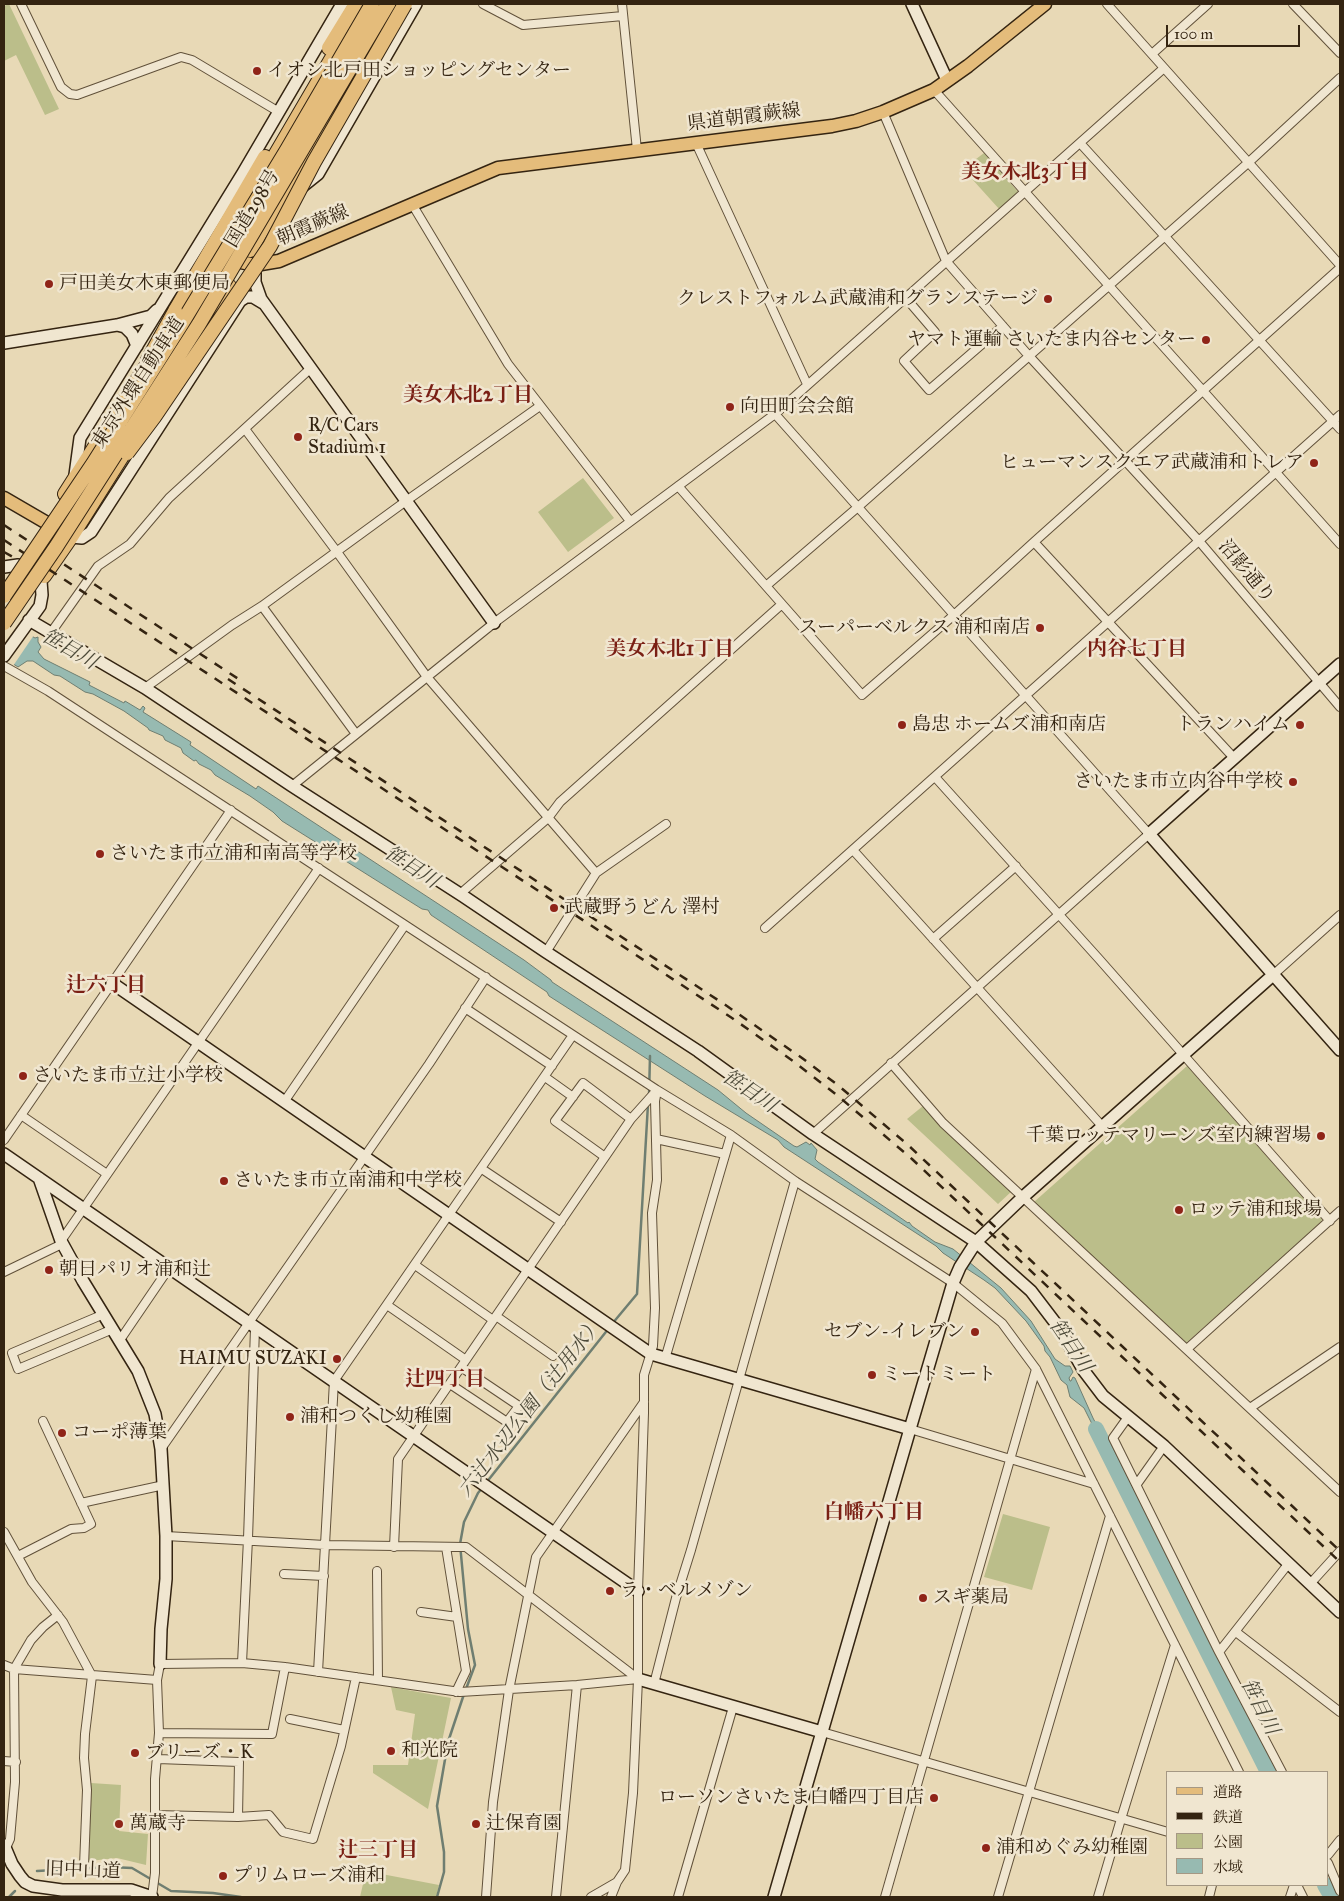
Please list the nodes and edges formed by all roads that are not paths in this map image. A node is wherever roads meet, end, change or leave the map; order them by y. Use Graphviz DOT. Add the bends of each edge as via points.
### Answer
graph roads {
  1 [pos="22,4"];
  2 [pos="342,4"];
  3 [pos="356,4"];
  4 [pos="364,4"];
  5 [pos="372,4"];
  6 [pos="388,4"];
  7 [pos="396,4"];
  8 [pos="405,4"];
  9 [pos="416,4"];
  10 [pos="483,4"];
  11 [pos="622,4"];
  12 [pos="912,4"];
  13 [pos="1045,4"];
  14 [pos="1107,4"];
  15 [pos="1208,4"];
  16 [pos="1293,4"];
  17 [pos="624,16"];
  18 [pos="1339,50"];
  19 [pos="1152,54"];
  20 [pos="1164,68"];
  21 [pos="1340,78"];
  22 [pos="947,80"];
  23 [pos="934,90"];
  24 [pos="279,112"];
  25 [pos="883,112"];
  26 [pos="696,143"];
  27 [pos="1080,143"];
  28 [pos="637,150"];
  29 [pos="1249,162"];
  30 [pos="1026,191"];
  31 [pos="416,202"];
  32 [pos="279,203"];
  33 [pos="1164,236"];
  34 [pos="216,257"];
  35 [pos="946,261"];
  36 [pos="248,264"];
  37 [pos="1340,266"];
  38 [pos="1109,284"];
  39 [pos="905,297"];
  40 [pos="160,308"];
  41 [pos="215,310"];
  42 [pos="269,310"];
  43 [pos="117,325"];
  44 [pos="1003,326"];
  45 [pos="218,337"];
  46 [pos="1259,340"];
  47 [pos="4,342"];
  48 [pos="136,346"];
  49 [pos="1029,356"];
  50 [pos="311,368"];
  51 [pos="807,384"];
  52 [pos="1203,390"];
  53 [pos="540,406"];
  54 [pos="775,414"];
  55 [pos="1340,415"];
  56 [pos="1333,421"];
  57 [pos="245,428"];
  58 [pos="1340,429"];
  59 [pos="1125,460"];
  60 [pos="93,464"];
  61 [pos="1276,472"];
  62 [pos="74,480"];
  63 [pos="678,486"];
  64 [pos="4,498"];
  65 [pos="406,501"];
  66 [pos="858,507"];
  67 [pos="630,521"];
  68 [pos="46,523"];
  69 [pos="71,537"];
  70 [pos="1199,541"];
  71 [pos="1034,542"];
  72 [pos="1340,544"];
  73 [pos="56,548"];
  74 [pos="337,552"];
  75 [pos="18,565"];
  76 [pos="4,567"];
  77 [pos="40,581"];
  78 [pos="4,586"];
  79 [pos="766,586"];
  80 [pos="4,596"];
  81 [pos="782,604"];
  82 [pos="262,606"];
  83 [pos="954,615"];
  84 [pos="8,621"];
  85 [pos="494,623"];
  86 [pos="1107,623"];
  87 [pos="27,624"];
  88 [pos="4,631"];
  89 [pos="50,634"];
  90 [pos="4,656"];
  91 [pos="1340,664"];
  92 [pos="4,666"];
  93 [pos="427,677"];
  94 [pos="1318,683"];
  95 [pos="144,688"];
  96 [pos="1026,696"];
  97 [pos="1340,707"];
  98 [pos="356,734"];
  99 [pos="1234,758"];
  100 [pos="934,777"];
  101 [pos="292,786"];
  102 [pos="231,810"];
  103 [pos="548,818"];
  104 [pos="666,824"];
  105 [pos="1149,834"];
  106 [pos="854,850"];
  107 [pos="1016,866"];
  108 [pos="319,868"];
  109 [pos="596,873"];
  110 [pos="460,894"];
  111 [pos="1059,914"];
  112 [pos="1340,915"];
  113 [pos="405,925"];
  114 [pos="765,928"];
  115 [pos="934,939"];
  116 [pos="546,952"];
  117 [pos="1273,975"];
  118 [pos="486,978"];
  119 [pos="112,983"];
  120 [pos="976,988"];
  121 [pos="466,1008"];
  122 [pos="573,1035"];
  123 [pos="198,1043"];
  124 [pos="1340,1050"];
  125 [pos="1182,1055"];
  126 [pos="891,1063"];
  127 [pos="552,1066"];
  128 [pos="545,1077"];
  129 [pos="657,1090"];
  130 [pos="573,1097"];
  131 [pos="284,1102"];
  132 [pos="21,1115"];
  133 [pos="631,1119"];
  134 [pos="1102,1126"];
  135 [pos="813,1134"];
  136 [pos="731,1135"];
  137 [pos="656,1139"];
  138 [pos="4,1140"];
  139 [pos="4,1154"];
  140 [pos="725,1154"];
  141 [pos="605,1157"];
  142 [pos="364,1158"];
  143 [pos="482,1168"];
  144 [pos="107,1174"];
  145 [pos="39,1178"];
  146 [pos="795,1181"];
  147 [pos="1023,1197"];
  148 [pos="83,1208"];
  149 [pos="1340,1211"];
  150 [pos="449,1216"];
  151 [pos="1330,1221"];
  152 [pos="561,1222"];
  153 [pos="62,1242"];
  154 [pos="974,1245"];
  155 [pos="415,1265"];
  156 [pos="169,1268"];
  157 [pos="528,1270"];
  158 [pos="4,1272"];
  159 [pos="954,1279"];
  160 [pos="387,1305"];
  161 [pos="104,1314"];
  162 [pos="495,1318"];
  163 [pos="252,1326"];
  164 [pos="113,1330"];
  165 [pos="120,1340"];
  166 [pos="1340,1347"];
  167 [pos="1186,1349"];
  168 [pos="651,1354"];
  169 [pos="553,1356"];
  170 [pos="666,1359"];
  171 [pos="464,1363"];
  172 [pos="1036,1369"];
  173 [pos="739,1380"];
  174 [pos="334,1381"];
  175 [pos="450,1384"];
  176 [pos="644,1402"];
  177 [pos="1250,1408"];
  178 [pos="1128,1416"];
  179 [pos="43,1421"];
  180 [pos="910,1429"];
  181 [pos="414,1435"];
  182 [pos="1164,1446"];
  183 [pos="161,1449"];
  184 [pos="1011,1459"];
  185 [pos="1094,1484"];
  186 [pos="1137,1484"];
  187 [pos="164,1485"];
  188 [pos="1340,1492"];
  189 [pos="81,1503"];
  190 [pos="1110,1516"];
  191 [pos="4,1532"];
  192 [pos="553,1532"];
  193 [pos="166,1536"];
  194 [pos="248,1539"];
  195 [pos="325,1545"];
  196 [pos="394,1547"];
  197 [pos="446,1547"];
  198 [pos="1340,1551"];
  199 [pos="18,1556"];
  200 [pos="1289,1564"];
  201 [pos="377,1571"];
  202 [pos="284,1574"];
  203 [pos="324,1576"];
  204 [pos="1310,1584"];
  205 [pos="638,1590"];
  206 [pos="529,1594"];
  207 [pos="421,1612"];
  208 [pos="1340,1612"];
  209 [pos="58,1615"];
  210 [pos="457,1617"];
  211 [pos="1236,1632"];
  212 [pos="1175,1645"];
  213 [pos="1219,1652"];
  214 [pos="242,1663"];
  215 [pos="160,1664"];
  216 [pos="4,1665"];
  217 [pos="285,1667"];
  218 [pos="14,1669"];
  219 [pos="4,1671"];
  220 [pos="318,1672"];
  221 [pos="92,1676"];
  222 [pos="356,1677"];
  223 [pos="638,1679"];
  224 [pos="157,1680"];
  225 [pos="378,1680"];
  226 [pos="654,1684"];
  227 [pos="577,1685"];
  228 [pos="509,1690"];
  229 [pos="456,1692"];
  230 [pos="733,1707"];
  231 [pos="1340,1712"];
  232 [pos="290,1719"];
  233 [pos="344,1730"];
  234 [pos="822,1732"];
  235 [pos="159,1733"];
  236 [pos="158,1759"];
  237 [pos="4,1761"];
  238 [pos="16,1762"];
  239 [pos="925,1762"];
  240 [pos="1239,1771"];
  241 [pos="1281,1771"];
  242 [pos="1028,1792"];
  243 [pos="156,1815"];
  244 [pos="238,1817"];
  245 [pos="1121,1819"];
  246 [pos="1166,1831"];
  247 [pos="1340,1842"];
  248 [pos="5,1847"];
  249 [pos="1329,1854"];
  250 [pos="1329,1865"];
  251 [pos="84,1866"];
  252 [pos="616,1882"];
  253 [pos="1296,1886"];
  254 [pos="1340,1891"];
  255 [pos="152,1897"];
  256 [pos="486,1897"];
  257 [pos="556,1897"];
  258 [pos="591,1897"];
  259 [pos="611,1897"];
  260 [pos="678,1897"];
  261 [pos="774,1897"];
  262 [pos="885,1897"];
  263 [pos="998,1897"];
  264 [pos="1098,1897"];
  265 [pos="1303,1897"];
  1 -- 24 [label="street" via="61,87 70,94 77,95 181,57 192,60"];
  2 -- 24 [label="street"];
  3 -- 60 [label="highway, bridge" via="175,311"];
  4 -- 34 [label="highway, 国道298号"];
  5 -- 60 [label="highway, 東京外環自動車道, bridge" via="287,150"];
  6 -- 73 [label="highway, 東京外環自動車道, bridge" via="199,324"];
  7 -- 32 [label="highway, 国道298号"];
  8 -- 73 [label="highway, bridge" via="270,246 154,417"];
  9 -- 32 [label="street" via="318,174"];
  10 -- 17 [label="street" via="523,25"];
  11 -- 17 [label="street"];
  12 -- 22 [label="street"];
  13 -- 22 [label="main road, 県道朝霞蕨線"];
  14 -- 19 [label="street"];
  15 -- 19 [label="street"];
  16 -- 18 [label="street"];
  17 -- 28 [label="street"];
  19 -- 20 [label="street"];
  20 -- 27 [label="street"];
  20 -- 29 [label="street"];
  21 -- 29 [label="street"];
  22 -- 23 [label="main road, 県道朝霞蕨線"];
  23 -- 25 [label="main road, 県道朝霞蕨線"];
  23 -- 30 [label="street"];
  24 -- 40 [label="street"];
  25 -- 26 [label="main road, 県道朝霞蕨線" via="832,126"];
  25 -- 35 [label="street, 沼影通り"];
  26 -- 28 [label="main road, 県道朝霞蕨線"];
  26 -- 51 [label="street"];
  27 -- 30 [label="street"];
  27 -- 33 [label="street"];
  28 -- 31 [label="main road, 県道朝霞蕨線" via="498,168"];
  29 -- 33 [label="street"];
  29 -- 37 [label="street"];
  30 -- 35 [label="street"];
  30 -- 38 [label="street"];
  31 -- 36 [label="main road, 朝霞蕨線" via="288,258 267,264"];
  31 -- 53 [label="street" via="508,364"];
  32 -- 36 [label="highway, 国道298号"];
  33 -- 38 [label="street"];
  33 -- 46 [label="street"];
  34 -- 36 [label="main road, 朝霞蕨線"];
  34 -- 62 [label="highway, 国道298号"];
  35 -- 39 [label="street"];
  35 -- 44 [label="street, 沼影通り"];
  36 -- 41 [label="highway, 国道298号"];
  36 -- 42 [label="street" via="261,299"];
  37 -- 46 [label="street"];
  38 -- 49 [label="street"];
  38 -- 52 [label="street"];
  39 -- 44 [label="street" via="935,332 904,361 929,390"];
  39 -- 51 [label="street"];
  40 -- 43 [label="street" via="151,316"];
  40 -- 48 [label="street"];
  41 -- 45 [label="street"];
  41 -- 69 [label="highway, 国道298号"];
  42 -- 45 [label="street" via="258,298 246,297 240,301"];
  42 -- 50 [label="street"];
  43 -- 47 [label="street"];
  43 -- 48 [label="street" via="125,326"];
  44 -- 49 [label="street, 沼影通り"];
  45 -- 69 [label="street" via="91,532 82,538"];
  46 -- 52 [label="street"];
  46 -- 56 [label="street"];
  48 -- 62 [label="street" via="80,438"];
  49 -- 59 [label="street, 沼影通り"];
  49 -- 66 [label="street"];
  50 -- 57 [label="street"];
  50 -- 65 [label="street"];
  51 -- 54 [label="street"];
  52 -- 59 [label="street"];
  52 -- 61 [label="street"];
  53 -- 65 [label="street"];
  53 -- 67 [label="street"];
  54 -- 63 [label="street"];
  54 -- 66 [label="street"];
  55 -- 56 [label="street"];
  56 -- 58 [label="street"];
  56 -- 61 [label="street"];
  57 -- 74 [label="street"];
  57 -- 89 [label="street" via="169,498 130,544 98,566"];
  59 -- 70 [label="street, 沼影通り"];
  59 -- 71 [label="street"];
  60 -- 80 [label="highway, 東京外環自動車道, bridge"];
  61 -- 70 [label="street"];
  61 -- 72 [label="street"];
  62 -- 68 [label="highway, 国道298号"];
  63 -- 67 [label="street"];
  63 -- 79 [label="street"];
  64 -- 68 [label="main road"];
  65 -- 74 [label="street"];
  65 -- 85 [label="street"];
  66 -- 79 [label="street"];
  66 -- 83 [label="street"];
  67 -- 85 [label="street"];
  68 -- 69 [label="main road"];
  68 -- 75 [label="highway, 国道298号"];
  69 -- 77 [label="highway, 国道298号"];
  70 -- 86 [label="street"];
  70 -- 94 [label="street, 沼影通り"];
  71 -- 83 [label="street"];
  71 -- 86 [label="street"];
  73 -- 84 [label="highway, 東京外環自動車道, bridge"];
  74 -- 82 [label="street"];
  74 -- 93 [label="street"];
  75 -- 76 [label="street"];
  75 -- 78 [label="highway, 国道298号"];
  77 -- 84 [label="highway, 国道298号"];
  77 -- 87 [label="street" via="40,606"];
  79 -- 81 [label="street"];
  81 -- 83 [label="street" via="862,695"];
  81 -- 103 [label="street" via="560,802"];
  82 -- 95 [label="street"];
  82 -- 98 [label="street"];
  83 -- 96 [label="street"];
  84 -- 88 [label="highway, 国道298号"];
  85 -- 93 [label="street"];
  86 -- 96 [label="street"];
  86 -- 99 [label="street"];
  87 -- 89 [label="street"];
  87 -- 90 [label="street"];
  89 -- 95 [label="street"];
  91 -- 94 [label="street"];
  92 -- 102 [label="street"];
  93 -- 98 [label="street"];
  93 -- 103 [label="street"];
  94 -- 97 [label="street, 沼影通り"];
  94 -- 99 [label="street"];
  95 -- 101 [label="street"];
  96 -- 100 [label="street"];
  96 -- 105 [label="street"];
  98 -- 101 [label="street"];
  99 -- 105 [label="street"];
  100 -- 106 [label="street"];
  100 -- 107 [label="street"];
  101 -- 110 [label="street"];
  102 -- 108 [label="street"];
  102 -- 119 [label="street"];
  103 -- 109 [label="street"];
  103 -- 110 [label="street"];
  104 -- 109 [label="street"];
  105 -- 111 [label="street"];
  105 -- 117 [label="street"];
  106 -- 114 [label="street"];
  106 -- 115 [label="street"];
  107 -- 111 [label="street"];
  107 -- 115 [label="street"];
  108 -- 113 [label="street"];
  108 -- 123 [label="street"];
  109 -- 116 [label="street"];
  110 -- 116 [label="street"];
  111 -- 120 [label="street"];
  111 -- 125 [label="street"];
  112 -- 117 [label="street"];
  113 -- 118 [label="street"];
  113 -- 131 [label="street"];
  115 -- 120 [label="street"];
  116 -- 135 [label="street" via="698,1051"];
  117 -- 124 [label="street"];
  117 -- 125 [label="street"];
  118 -- 121 [label="street"];
  118 -- 122 [label="street"];
  119 -- 123 [label="street"];
  119 -- 132 [label="street"];
  120 -- 126 [label="street"];
  120 -- 134 [label="street"];
  121 -- 127 [label="street"];
  121 -- 142 [label="street"];
  122 -- 127 [label="street"];
  122 -- 129 [label="street"];
  123 -- 131 [label="street"];
  123 -- 144 [label="street"];
  125 -- 134 [label="street"];
  125 -- 151 [label="street"];
  126 -- 135 [label="street"];
  126 -- 147 [label="street" via="943,1123"];
  127 -- 128 [label="street"];
  128 -- 130 [label="street"];
  128 -- 143 [label="street"];
  129 -- 133 [label="street"];
  129 -- 136 [label="street"];
  129 -- 137 [label="street"];
  130 -- 133 [label="street" via="582,1083"];
  130 -- 141 [label="street" via="555,1121"];
  131 -- 142 [label="street"];
  132 -- 138 [label="street"];
  132 -- 144 [label="street"];
  133 -- 141 [label="street"];
  134 -- 147 [label="street"];
  135 -- 154 [label="street"];
  136 -- 140 [label="street"];
  136 -- 146 [label="street"];
  137 -- 140 [label="street"];
  137 -- 168 [label="street"];
  139 -- 145 [label="street"];
  140 -- 170 [label="street"];
  141 -- 152 [label="street"];
  142 -- 150 [label="street"];
  142 -- 163 [label="street"];
  143 -- 150 [label="street"];
  143 -- 152 [label="street"];
  144 -- 148 [label="street"];
  145 -- 148 [label="street"];
  145 -- 153 [label="street"];
  146 -- 159 [label="street"];
  146 -- 173 [label="street"];
  147 -- 154 [label="street"];
  147 -- 167 [label="street"];
  148 -- 153 [label="street"];
  148 -- 156 [label="street"];
  149 -- 151 [label="street"];
  150 -- 155 [label="street"];
  150 -- 157 [label="street"];
  151 -- 167 [label="street"];
  152 -- 157 [label="street"];
  153 -- 158 [label="street"];
  153 -- 161 [label="street"];
  154 -- 159 [label="street"];
  154 -- 178 [label="street" via="1031,1291 1060,1329 1094,1386"];
  155 -- 160 [label="street"];
  155 -- 162 [label="street"];
  156 -- 163 [label="street"];
  156 -- 165 [label="street"];
  157 -- 162 [label="street"];
  157 -- 168 [label="street"];
  159 -- 172 [label="street" via="1002,1324"];
  159 -- 180 [label="street"];
  160 -- 171 [label="street"];
  160 -- 174 [label="street"];
  161 -- 164 [label="street"];
  161 -- 164 [label="street" via="12,1353 18,1369"];
  162 -- 169 [label="street"];
  162 -- 171 [label="street"];
  163 -- 174 [label="street"];
  163 -- 183 [label="street"];
  163 -- 194 [label="street"];
  164 -- 165 [label="street"];
  165 -- 183 [label="street" via="148,1395"];
  166 -- 177 [label="street"];
  167 -- 177 [label="street"];
  168 -- 170 [label="street"];
  168 -- 176 [label="street" via="644,1375"];
  170 -- 173 [label="street"];
  171 -- 175 [label="street"];
  171 -- 175 [label="street" via="519,1406 507,1422"];
  172 -- 184 [label="street"];
  172 -- 185 [label="street"];
  173 -- 180 [label="street"];
  173 -- 226 [label="street"];
  174 -- 181 [label="street"];
  174 -- 195 [label="street"];
  175 -- 181 [label="street"];
  176 -- 192 [label="street"];
  176 -- 205 [label="street"];
  177 -- 188 [label="street"];
  178 -- 182 [label="street"];
  178 -- 186 [label="street" via="1114,1438"];
  179 -- 189 [label="street"];
  180 -- 184 [label="street"];
  180 -- 234 [label="street"];
  181 -- 192 [label="street"];
  181 -- 196 [label="street" via="398,1460"];
  182 -- 186 [label="street"];
  182 -- 200 [label="street"];
  183 -- 187 [label="street"];
  184 -- 185 [label="street"];
  184 -- 239 [label="street"];
  185 -- 190 [label="street"];
  186 -- 213 [label="street"];
  187 -- 189 [label="street"];
  187 -- 193 [label="street"];
  189 -- 199 [label="street" via="91,1524 71,1529"];
  190 -- 212 [label="street"];
  190 -- 242 [label="street"];
  191 -- 199 [label="street"];
  192 -- 205 [label="street"];
  192 -- 206 [label="street" via="536,1556"];
  193 -- 194 [label="street"];
  193 -- 215 [label="street"];
  194 -- 195 [label="street"];
  194 -- 214 [label="street"];
  195 -- 196 [label="street"];
  195 -- 203 [label="street"];
  196 -- 197 [label="street"];
  197 -- 206 [label="street" via="466,1547"];
  197 -- 210 [label="street"];
  198 -- 204 [label="street"];
  199 -- 209 [label="street" via="32,1582"];
  200 -- 204 [label="street"];
  200 -- 211 [label="street"];
  201 -- 225 [label="street"];
  202 -- 203 [label="street"];
  203 -- 220 [label="street"];
  204 -- 208 [label="street"];
  205 -- 223 [label="street"];
  206 -- 223 [label="street"];
  206 -- 228 [label="street"];
  207 -- 210 [label="street"];
  209 -- 218 [label="street" via="31,1640"];
  209 -- 221 [label="street"];
  210 -- 229 [label="street" via="466,1671"];
  211 -- 213 [label="street"];
  211 -- 231 [label="street"];
  212 -- 240 [label="street"];
  212 -- 245 [label="street"];
  213 -- 241 [label="street"];
  214 -- 215 [label="street"];
  214 -- 217 [label="street"];
  215 -- 224 [label="street"];
  216 -- 218 [label="street"];
  217 -- 220 [label="street"];
  217 -- 235 [label="street" via="272,1734"];
  218 -- 219 [label="street"];
  218 -- 221 [label="street"];
  218 -- 238 [label="street"];
  220 -- 222 [label="street"];
  221 -- 224 [label="street"];
  221 -- 251 [label="street" via="85,1734"];
  222 -- 225 [label="street"];
  222 -- 233 [label="street"];
  223 -- 226 [label="street"];
  223 -- 227 [label="street"];
  223 -- 252 [label="street" via="632,1809 625,1870"];
  224 -- 235 [label="street"];
  225 -- 229 [label="street"];
  226 -- 230 [label="street"];
  227 -- 228 [label="street"];
  227 -- 257 [label="street"];
  228 -- 229 [label="street"];
  228 -- 256 [label="street" via="493,1802"];
  230 -- 234 [label="street"];
  230 -- 260 [label="street"];
  232 -- 233 [label="street"];
  233 -- 244 [label="street" via="313,1840 283,1832 269,1815"];
  234 -- 239 [label="street"];
  234 -- 261 [label="street"];
  235 -- 236 [label="street"];
  236 -- 243 [label="street"];
  236 -- 244 [label="street" via="240,1762"];
  237 -- 238 [label="street"];
  238 -- 248 [label="street" via="10,1838"];
  239 -- 242 [label="street"];
  239 -- 262 [label="street"];
  242 -- 245 [label="street"];
  242 -- 263 [label="street"];
  243 -- 244 [label="street"];
  243 -- 255 [label="street"];
  245 -- 246 [label="street"];
  245 -- 264 [label="street"];
  247 -- 249 [label="street"];
  248 -- 255 [label="street, 旧中山道" via="20,1876 34,1886 62,1890 131,1890"];
  250 -- 254 [label="street"];
  252 -- 258 [label="street"];
  252 -- 259 [label="street"];
  253 -- 265 [label="street"];
}
